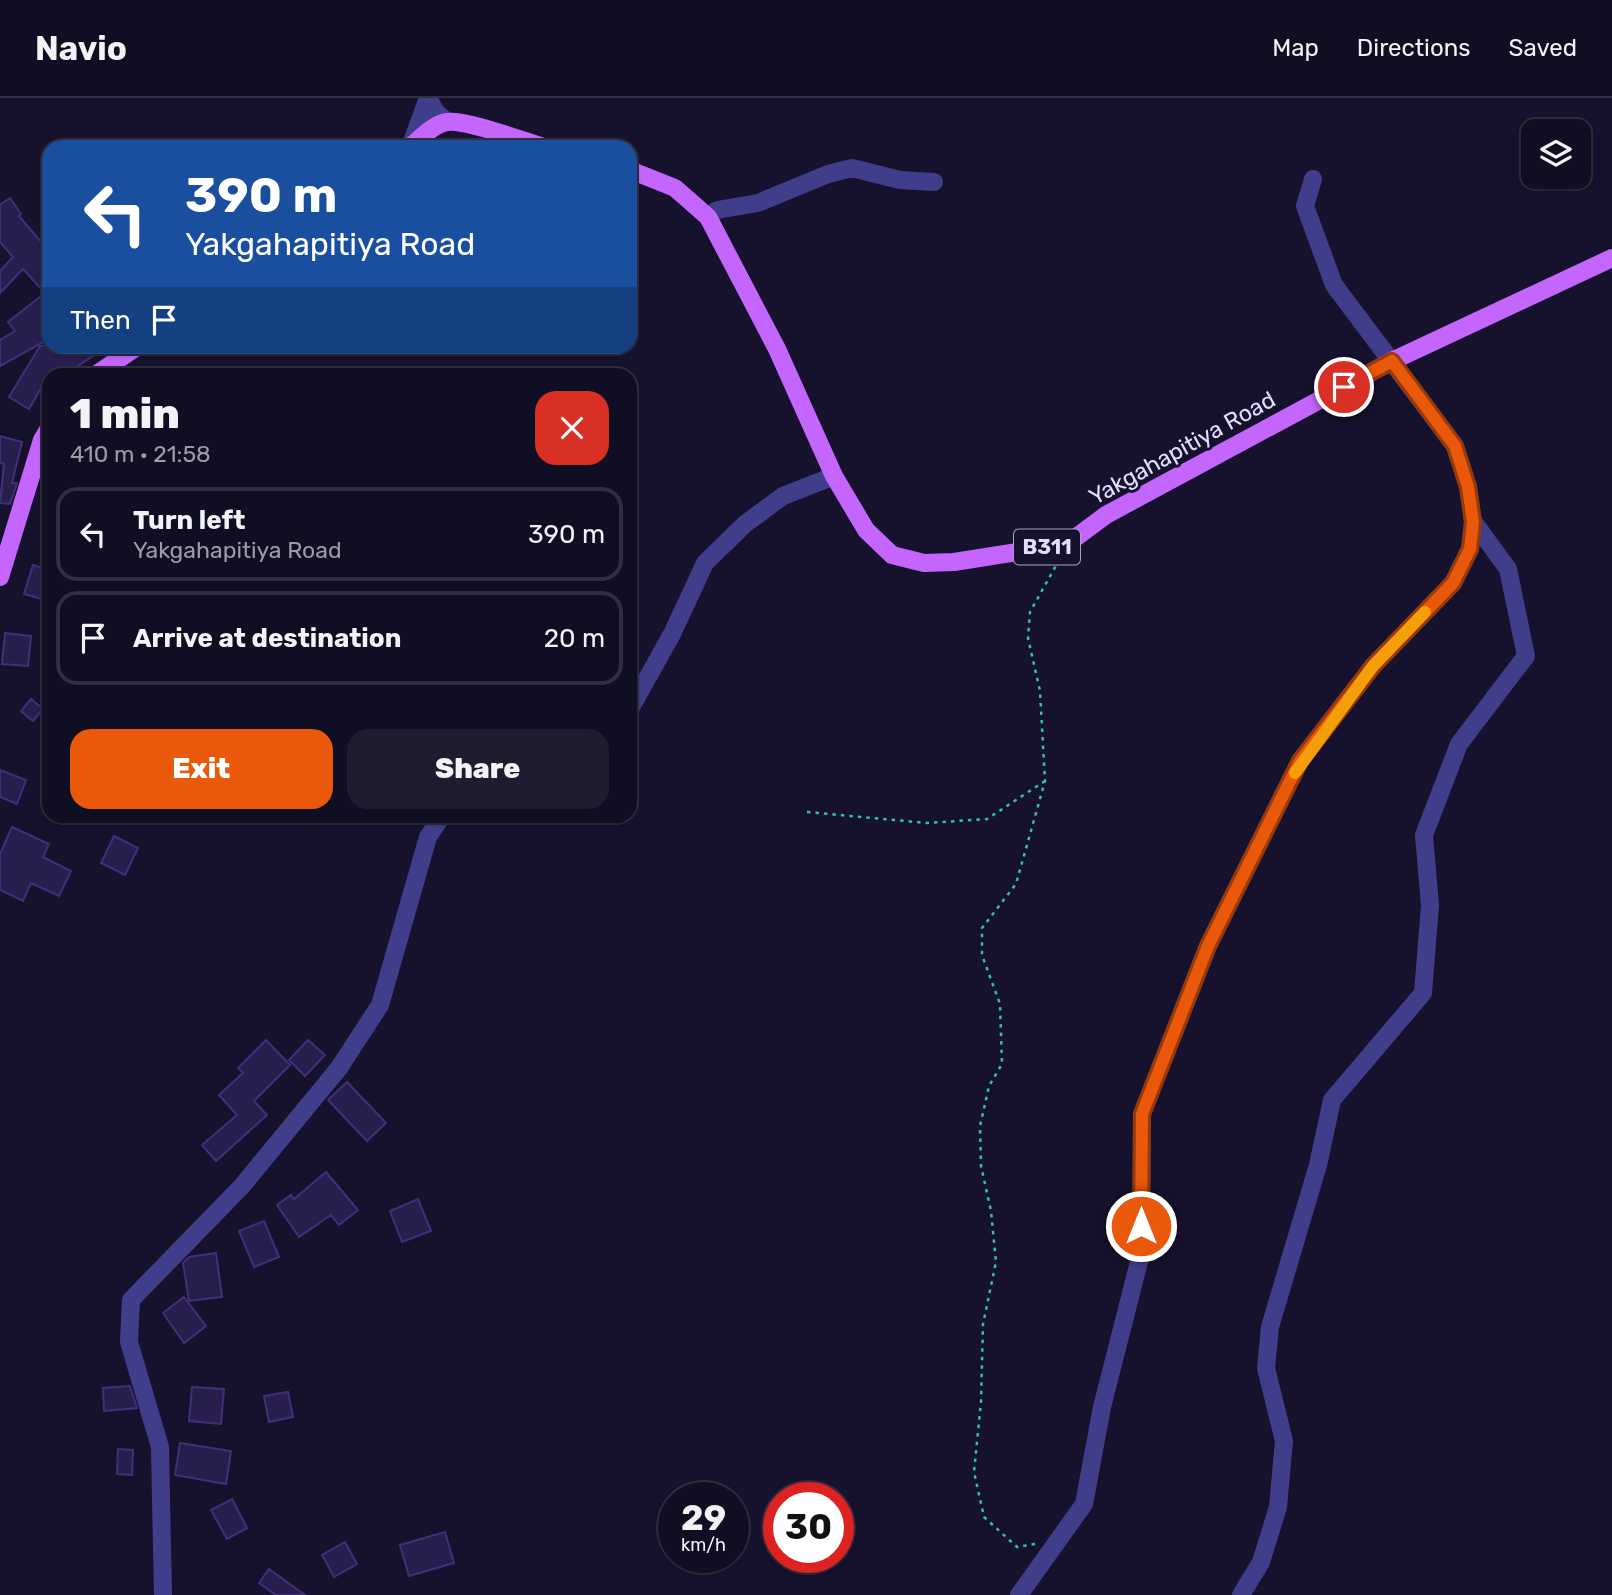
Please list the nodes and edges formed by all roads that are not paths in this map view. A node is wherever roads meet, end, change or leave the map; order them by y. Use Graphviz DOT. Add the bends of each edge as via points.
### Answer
graph roads {
  1 [pos="428,98"];
  2 [pos="447,122"];
  3 [pos="413,140"];
  4 [pos="418,140"];
  5 [pos="521,140"];
  6 [pos="637,173"];
  7 [pos="1313,179"];
  8 [pos="933,182"];
  9 [pos="708,216"];
  10 [pos="1612,258"];
  11 [pos="126,354"];
  12 [pos="1392,361"];
  13 [pos="106,368"];
  14 [pos="42,440"];
  15 [pos="834,476"];
  16 [pos="1473,522"];
  17 [pos="0,576"];
  18 [pos="637,696"];
  19 [pos="437,823"];
  20 [pos="163,1595"];
  21 [pos="1019,1595"];
  22 [pos="1241,1595"];
  1 -- 2 [label="street"];
  1 -- 3 [label="street"];
  2 -- 4 [label="main road"];
  2 -- 5 [label="main road"];
  6 -- 9 [label="main road, Yakgahapitiya Road / B311" via="675,188"];
  7 -- 12 [label="street" via="1305,206 1320,253 1334,285"];
  8 -- 9 [label="street" via="852,169"];
  9 -- 15 [label="main road, Yakgahapitiya Road / B311" via="777,349"];
  10 -- 12 [label="main road, Yakgahapitiya Road / B311"];
  11 -- 13 [label="main road"];
  12 -- 15 [label="main road, Yakgahapitiya Road / B311" via="1106,515 1067,544 954,562 924,563 892,555 866,530"];
  12 -- 16 [label="street" via="1455,446"];
  14 -- 17 [label="main road"];
  15 -- 18 [label="street" via="783,496 745,524 705,563"];
  16 -- 21 [label="street" via="1470,549 1453,583 1373,666 1300,761 1208,946 1142,1114 1141,1254 1102,1407 1084,1504"];
  16 -- 22 [label="street" via="1508,569 1525,656 1459,744 1424,835 1430,905 1423,993 1332,1100 1270,1327 1266,1368 1284,1441 1278,1507 1261,1562"];
  19 -- 20 [label="street" via="428,837 380,1005 340,1068 242,1186 131,1300 128,1342 160,1447"];
}
